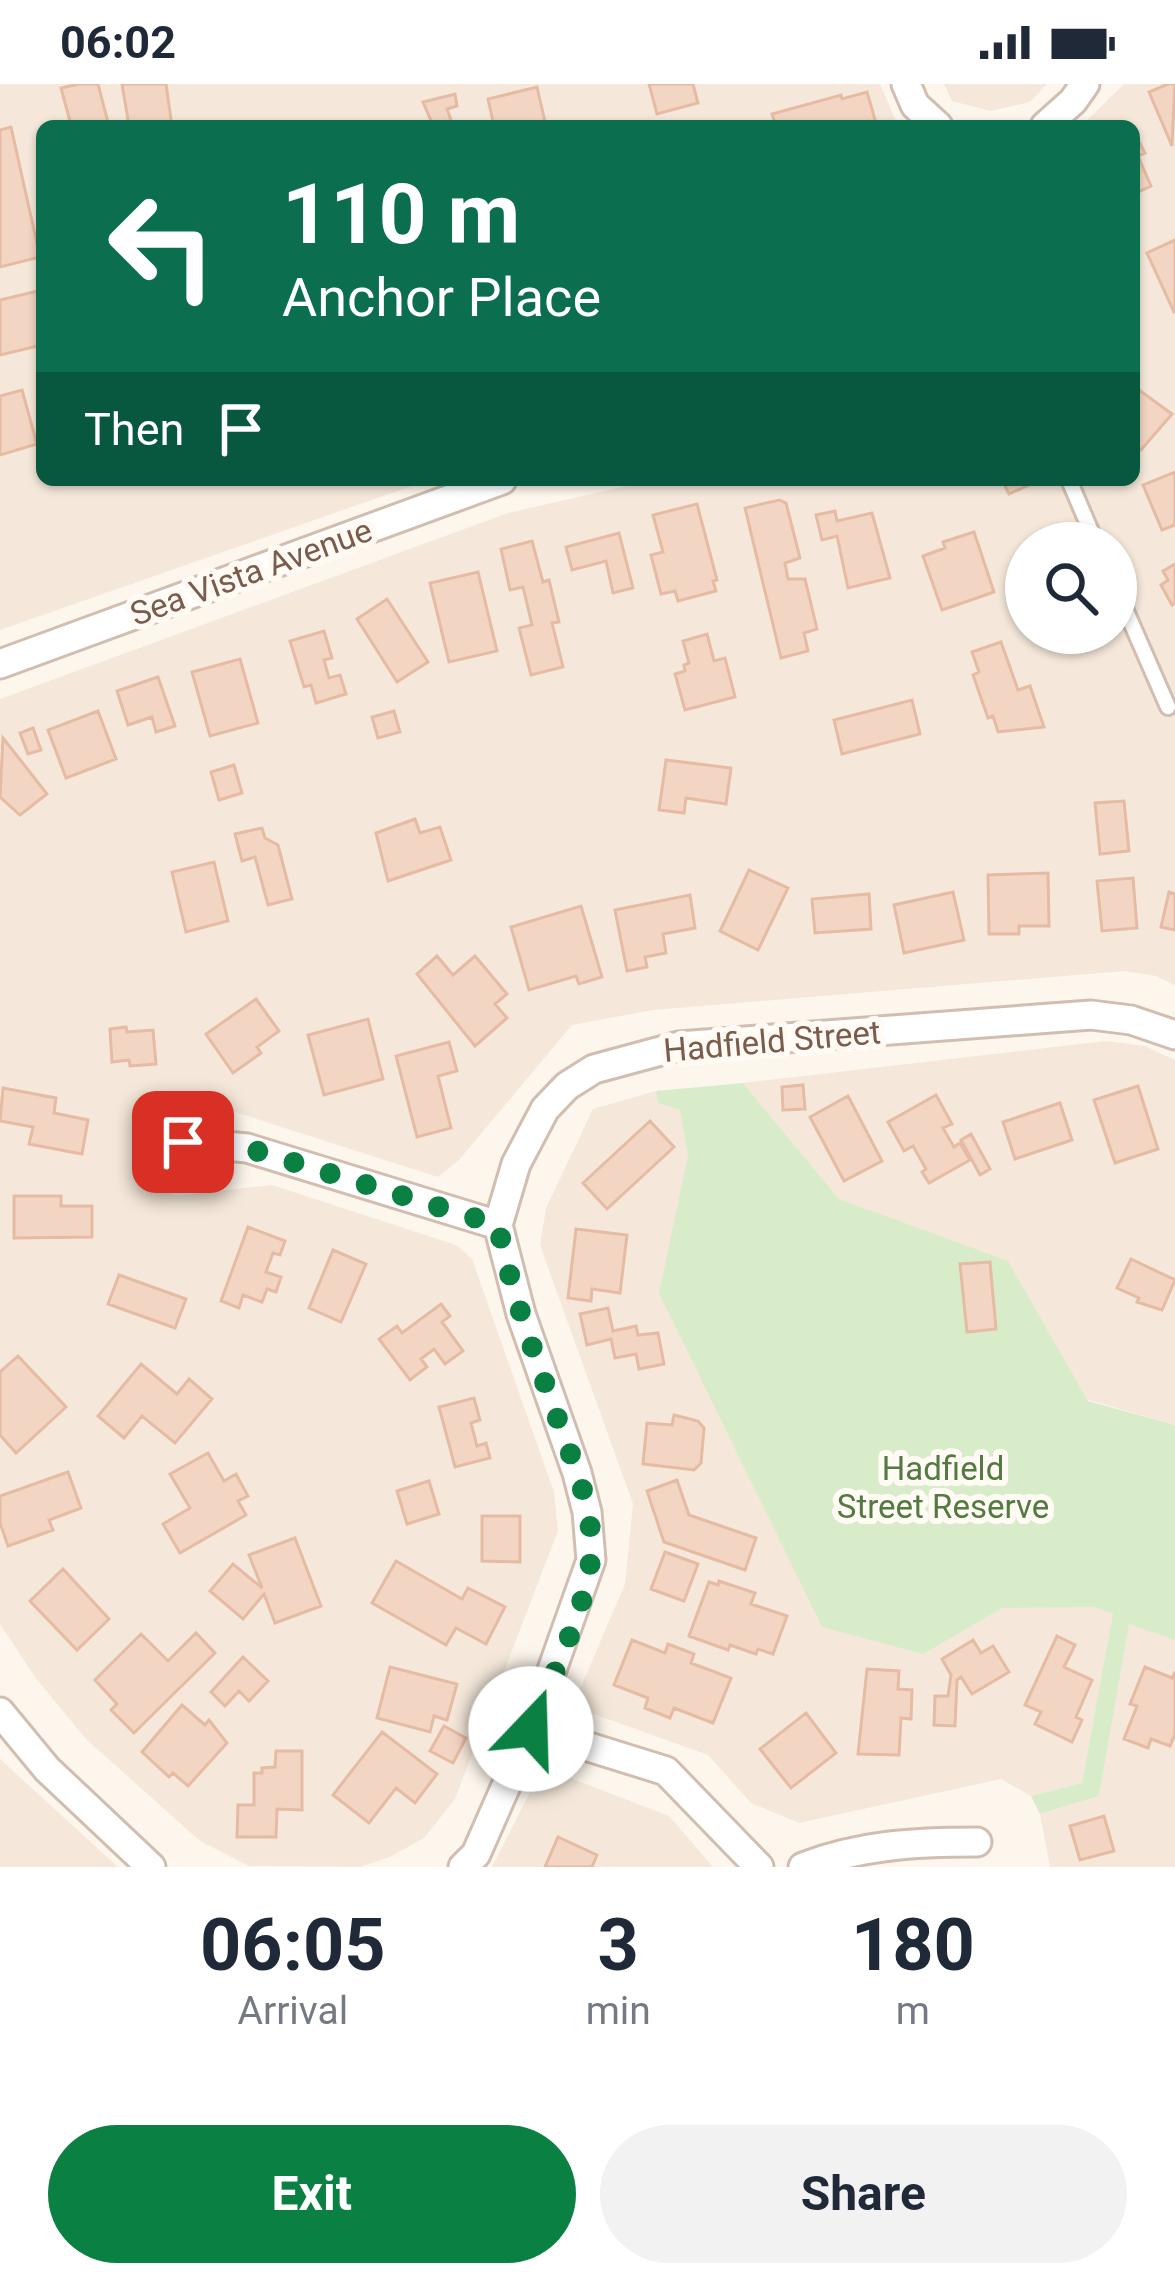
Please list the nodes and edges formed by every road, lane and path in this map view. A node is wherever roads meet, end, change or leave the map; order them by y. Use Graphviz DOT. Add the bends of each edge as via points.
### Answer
graph roads {
  1 [pos="906,84"];
  2 [pos="1085,84"];
  3 [pos="931,120"];
  4 [pos="1052,120"];
  5 [pos="486,486"];
  6 [pos="1072,486"];
  7 [pos="1087,522"];
  8 [pos="1137,636"];
  9 [pos="0,664"];
  10 [pos="1168,707"];
  11 [pos="1175,1035"];
  12 [pos="183,1142"];
  13 [pos="498,1225"];
  14 [pos="0,1712"];
  15 [pos="531,1729"];
  16 [pos="976,1842"];
  17 [pos="151,1867"];
  18 [pos="463,1867"];
  19 [pos="760,1867"];
  20 [pos="803,1867"];
  1 -- 3 [label="street"];
  2 -- 4 [label="street"];
  5 -- 9 [label="street, Sea Vista Avenue"];
  6 -- 7 [label="lane"];
  8 -- 10 [label="lane"];
  11 -- 13 [label="street, Hadfield Street" via="1091,1015 679,1046 628,1058 594,1069 545,1109 516,1164"];
  12 -- 13 [label="street" via="247,1148"];
  13 -- 15 [label="street" via="592,1538 581,1596"];
  14 -- 17 [label="street" via="47,1769"];
  15 -- 18 [label="street"];
  15 -- 19 [label="street" via="665,1771"];
  16 -- 20 [label="street" via="899,1842"];
}
